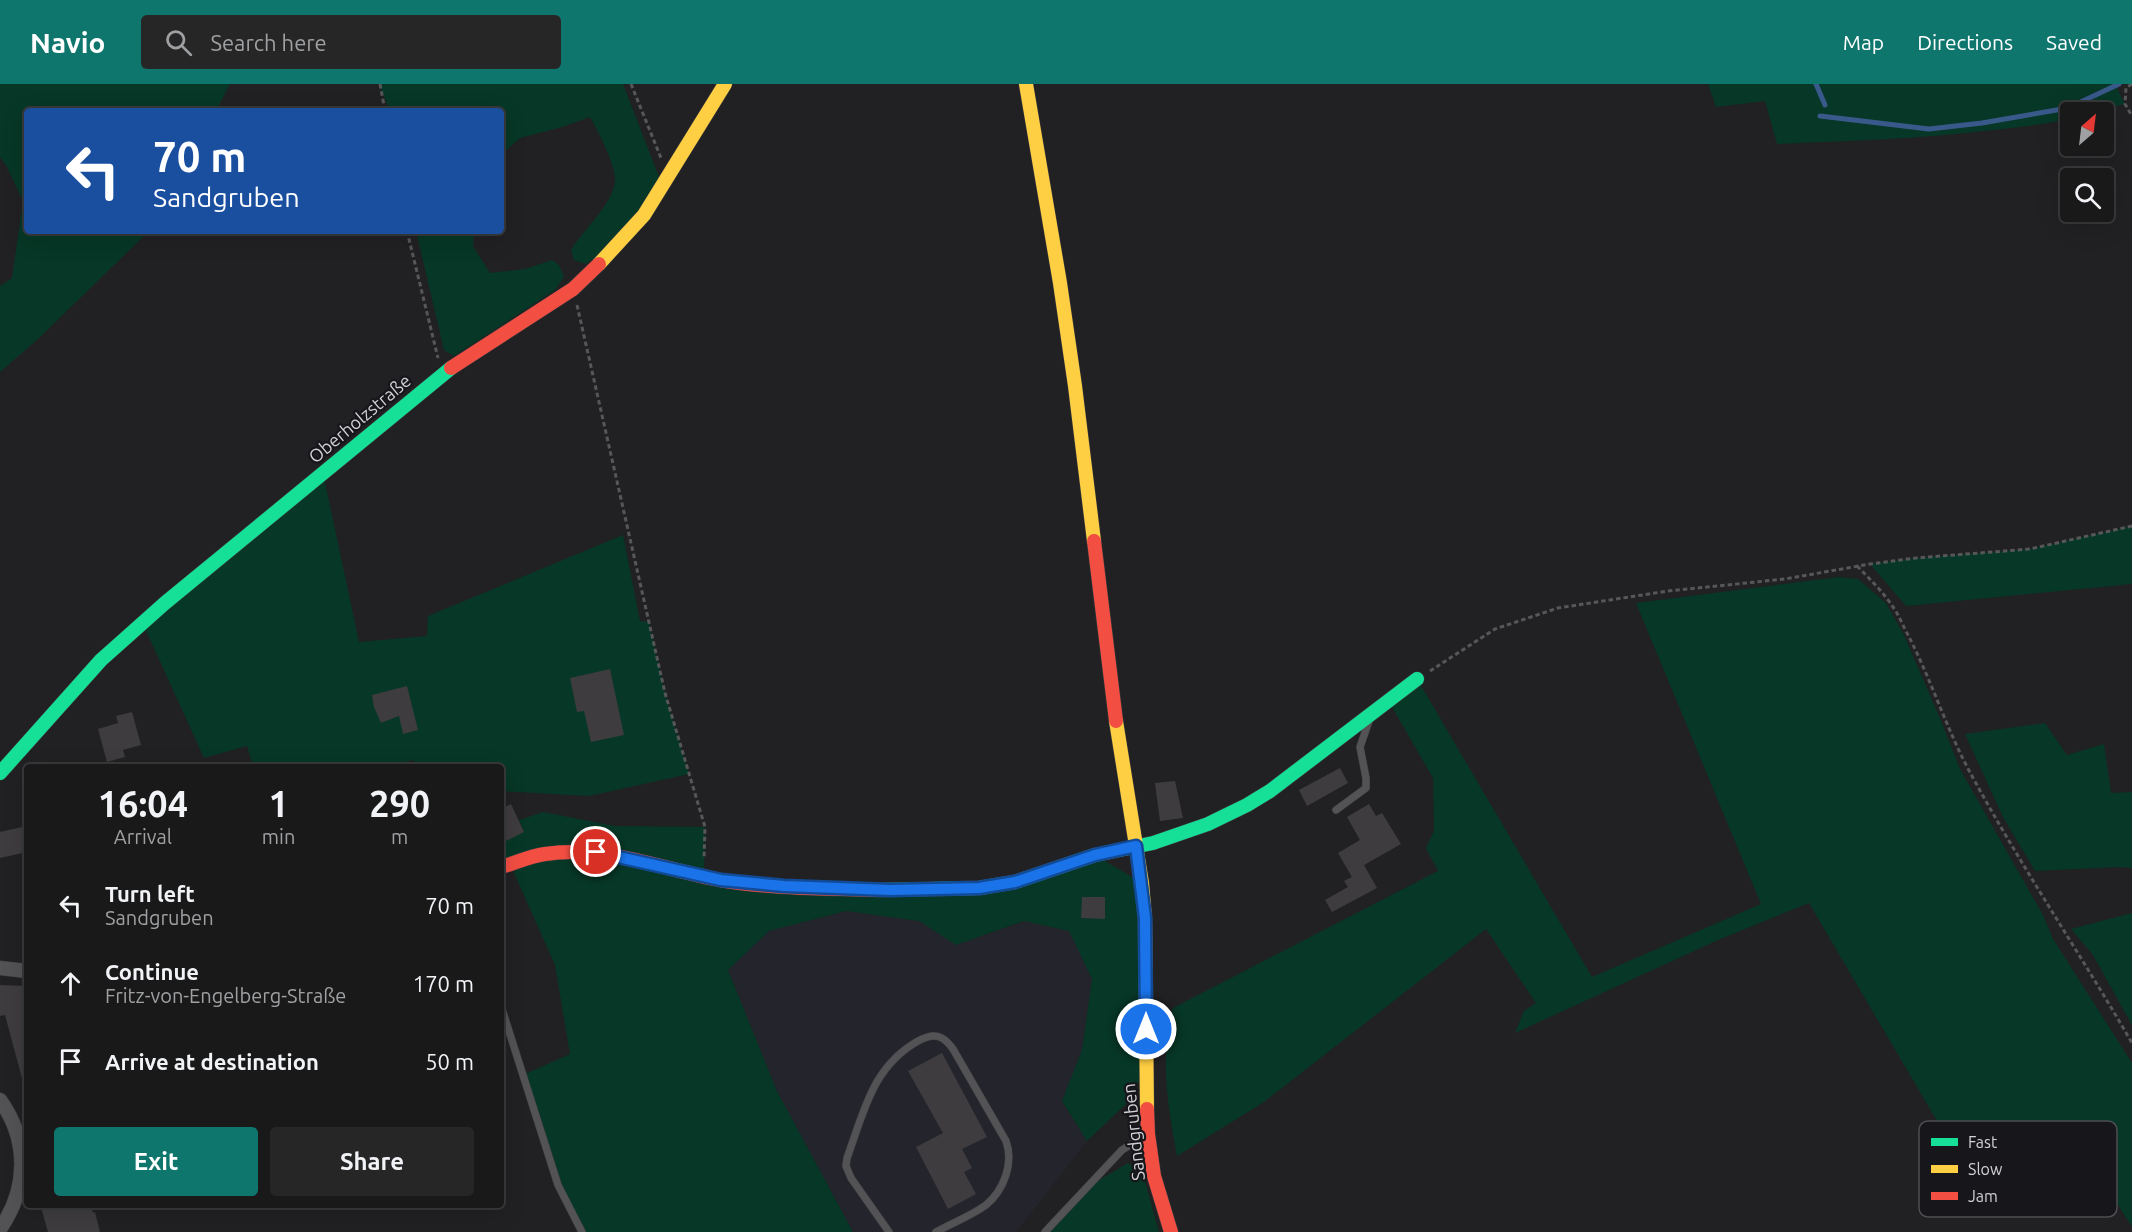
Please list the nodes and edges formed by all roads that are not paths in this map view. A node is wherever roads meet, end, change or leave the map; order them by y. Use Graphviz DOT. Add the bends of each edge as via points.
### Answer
graph roads {
  1 [pos="725,84"];
  2 [pos="1026,84"];
  3 [pos="1417,680"];
  4 [pos="1370,716"];
  5 [pos="0,773"];
  6 [pos="1336,810"];
  7 [pos="1136,846"];
  8 [pos="504,866"];
  9 [pos="0,968"];
  10 [pos="24,971"];
  11 [pos="504,1015"];
  12 [pos="0,1100"];
  13 [pos="1148,1134"];
  14 [pos="0,1229"];
  15 [pos="582,1232"];
  16 [pos="889,1232"];
  17 [pos="936,1232"];
  18 [pos="1046,1232"];
  19 [pos="1171,1232"];
  1 -- 5 [label="street, Oberholzstraße" via="644,215 613,251 573,289 442,374 165,603 101,660"];
  2 -- 7 [label="street, Sandgruben" via="1065,317 1113,705"];
  3 -- 4 [label="street"];
  4 -- 6 [label="lane" via="1360,747 1366,788"];
  4 -- 7 [label="street" via="1247,805 1208,824"];
  7 -- 8 [label="street" via="1095,855 1015,882 979,888 784,886 721,880 620,856 578,851 543,854"];
  7 -- 13 [label="street, Sandgruben" via="1145,918"];
  9 -- 10 [label="street"];
  11 -- 15 [label="lane" via="558,1185"];
  12 -- 14 [label="street" via="20,1140 22,1178 16,1200"];
  13 -- 18 [label="lane" via="1122,1150"];
  13 -- 19 [label="street, Sandgruben"];
  16 -- 17 [label="lane" via="850,1178 847,1158 874,1086 886,1066 919,1041 936,1035 953,1049 1010,1154 1005,1177 991,1200"];
}
